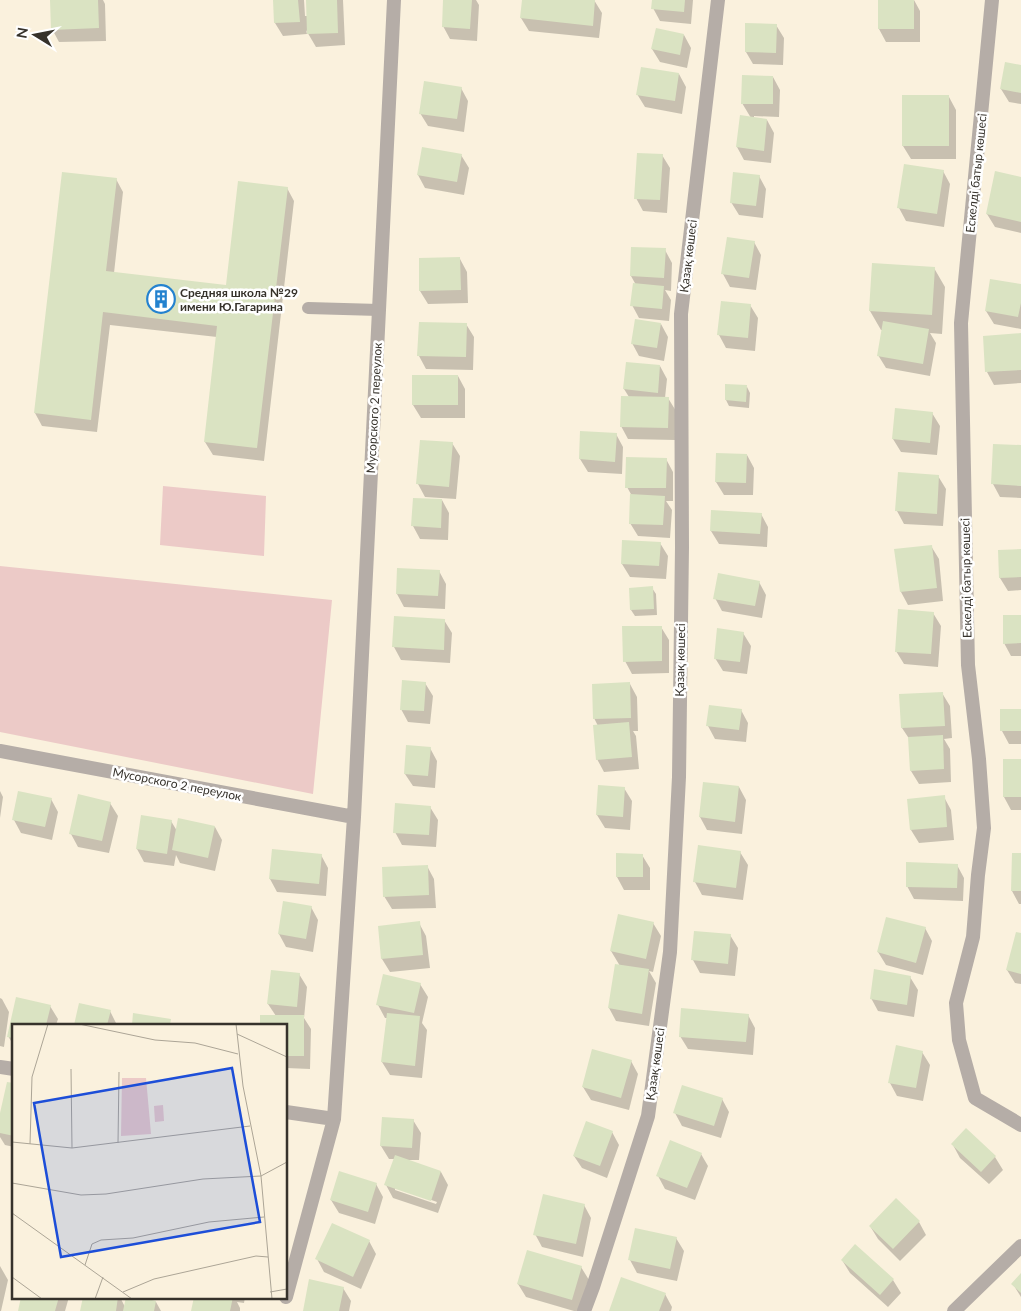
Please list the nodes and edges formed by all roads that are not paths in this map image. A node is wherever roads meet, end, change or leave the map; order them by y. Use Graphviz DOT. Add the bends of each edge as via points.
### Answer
graph roads {
  1 [pos="394,0"];
  2 [pos="718,0"];
  3 [pos="992,0"];
  4 [pos="308,308"];
  5 [pos="380,310"];
  6 [pos="0,751"];
  7 [pos="354,817"];
  8 [pos="288,1112"];
  9 [pos="334,1119"];
  10 [pos="1021,1125"];
  11 [pos="1021,1246"];
  12 [pos="288,1290"];
  13 [pos="286,1298"];
  14 [pos="282,1311"];
  15 [pos="584,1311"];
  16 [pos="954,1311"];
  1 -- 5 [label="street, Мусорского 2 переулок"];
  2 -- 15 [label="street, Қазақ көшесі" via="681,314 679,777 670,952 648,1116"];
  3 -- 10 [label="street, Ескелді батыр көшесі" via="961,323 968,665 984,828 973,936 956,1003 959,1040 975,1098"];
  4 -- 5 [label="lane"];
  5 -- 7 [label="street, Мусорского 2 переулок"];
  6 -- 7 [label="street, Мусорского 2 переулок"];
  7 -- 9 [label="street, Мусорского 2 переулок"];
  8 -- 9 [label="street"];
  9 -- 12 [label="street, Мусорского 2 переулок"];
  11 -- 16 [label="street"];
  13 -- 14 [label="street, Мусорского 2 переулок"];
}
